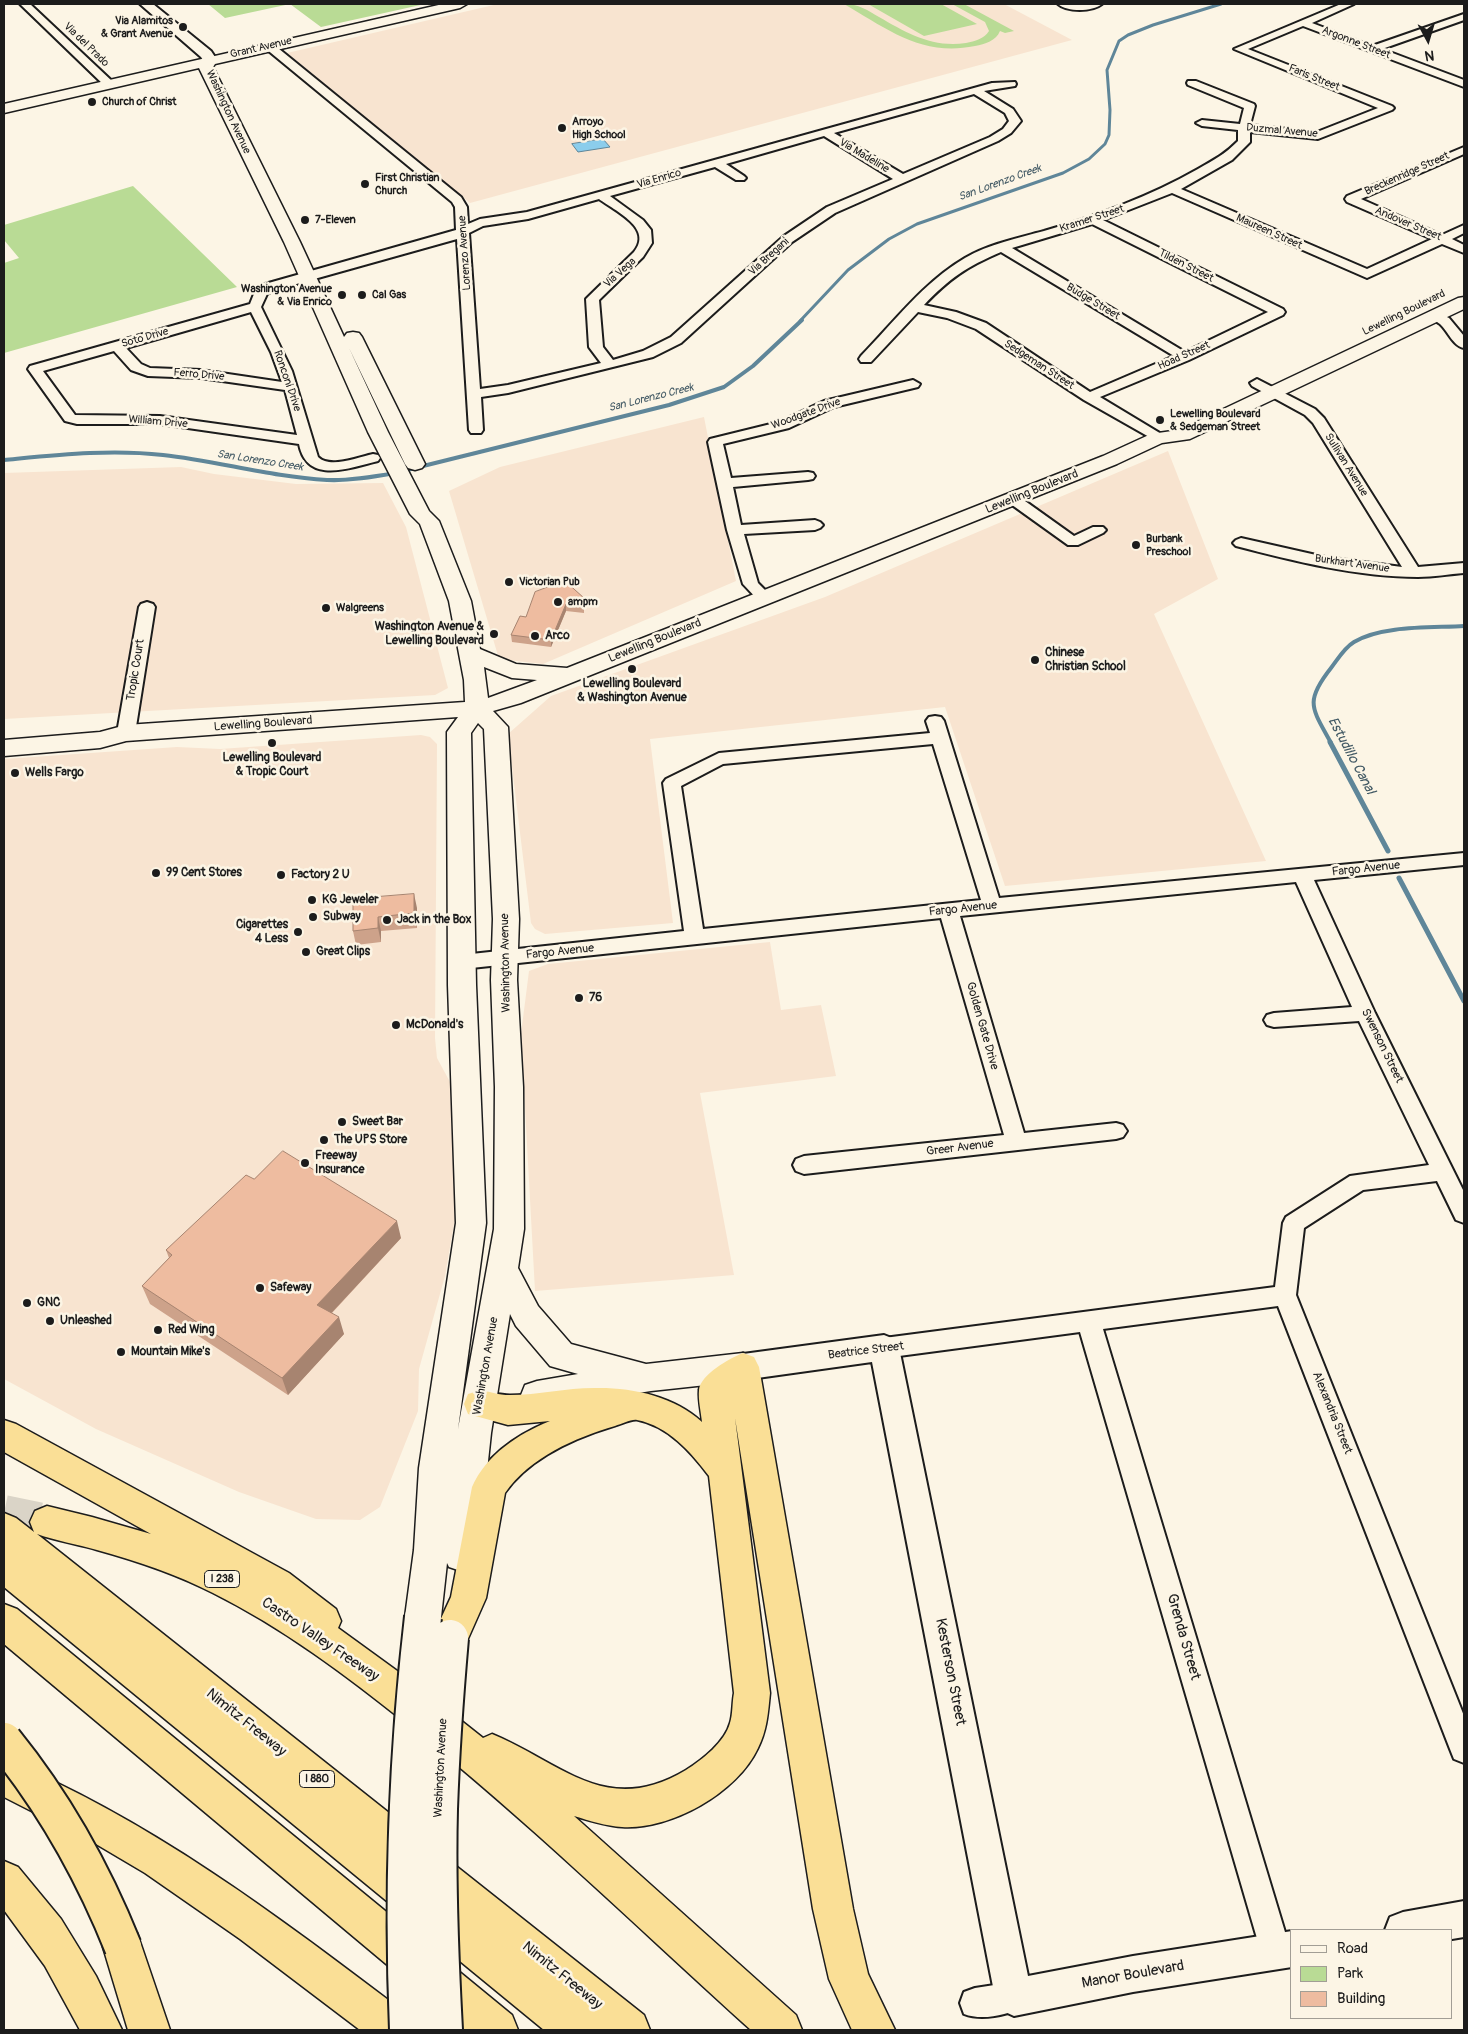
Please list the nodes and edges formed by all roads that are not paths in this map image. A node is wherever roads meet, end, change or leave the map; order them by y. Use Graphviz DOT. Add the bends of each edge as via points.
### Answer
graph roads {
  1 [pos="25,4"];
  2 [pos="146,4"];
  3 [pos="460,4"];
  4 [pos="1063,4"];
  5 [pos="1097,4"];
  6 [pos="1349,4"];
  7 [pos="1464,17"];
  8 [pos="1303,23"];
  9 [pos="264,47"];
  10 [pos="1373,49"];
  11 [pos="210,60"];
  12 [pos="158,73"];
  13 [pos="222,78"];
  14 [pos="1462,81"];
  15 [pos="1192,83"];
  16 [pos="109,84"];
  17 [pos="1011,84"];
  18 [pos="976,91"];
  19 [pos="242,107"];
  20 [pos="4,108"];
  21 [pos="1388,108"];
  22 [pos="1202,123"];
  23 [pos="1244,128"];
  24 [pos="826,133"];
  25 [pos="1464,150"];
  26 [pos="717,163"];
  27 [pos="740,178"];
  28 [pos="902,178"];
  29 [pos="1172,189"];
  30 [pos="601,195"];
  31 [pos="1351,199"];
  32 [pos="1094,220"];
  33 [pos="1464,229"];
  34 [pos="463,230"];
  35 [pos="1443,239"];
  36 [pos="1002,247"];
  37 [pos="1464,249"];
  38 [pos="315,274"];
  39 [pos="1464,284"];
  40 [pos="1464,302"];
  41 [pos="255,307"];
  42 [pos="914,307"];
  43 [pos="1431,310"];
  44 [pos="1278,312"];
  45 [pos="1464,344"];
  46 [pos="117,346"];
  47 [pos="1184,357"];
  48 [pos="866,359"];
  49 [pos="610,365"];
  50 [pos="34,369"];
  51 [pos="913,384"];
  52 [pos="291,387"];
  53 [pos="1265,387"];
  54 [pos="474,394"];
  55 [pos="1089,397"];
  56 [pos="476,430"];
  57 [pos="306,438"];
  58 [pos="1158,438"];
  59 [pos="373,458"];
  60 [pos="808,476"];
  61 [pos="725,483"];
  62 [pos="1013,499"];
  63 [pos="814,525"];
  64 [pos="735,530"];
  65 [pos="1098,530"];
  66 [pos="1241,543"];
  67 [pos="1464,568"];
  68 [pos="1413,572"];
  69 [pos="765,598"];
  70 [pos="147,607"];
  71 [pos="471,653"];
  72 [pos="572,676"];
  73 [pos="533,691"];
  74 [pos="477,708"];
  75 [pos="126,733"];
  76 [pos="4,736"];
  77 [pos="497,746"];
  78 [pos="4,748"];
  79 [pos="1464,859"];
  80 [pos="1302,875"];
  81 [pos="992,906"];
  82 [pos="949,911"];
  83 [pos="695,938"];
  84 [pos="505,958"];
  85 [pos="462,962"];
  86 [pos="1365,1012"];
  87 [pos="1274,1020"];
  88 [pos="1116,1130"];
  89 [pos="1016,1141"];
  90 [pos="804,1166"];
  91 [pos="1444,1172"];
  92 [pos="1464,1214"];
  93 [pos="503,1270"];
  94 [pos="1285,1295"];
  95 [pos="1090,1322"];
  96 [pos="884,1348"];
  97 [pos="743,1367"];
  98 [pos="643,1391"];
  99 [pos="446,1404"];
  100 [pos="480,1404"];
  101 [pos="4,1435"];
  102 [pos="725,1471"];
  103 [pos="47,1522"];
  104 [pos="4,1529"];
  105 [pos="4,1565"];
  106 [pos="4,1621"];
  107 [pos="437,1627"];
  108 [pos="377,1678"];
  109 [pos="418,1709"];
  110 [pos="4,1741"];
  111 [pos="1464,1750"];
  112 [pos="4,1778"];
  113 [pos="4,1881"];
  114 [pos="1464,1919"];
  115 [pos="1409,1929"];
  116 [pos="1284,1951"];
  117 [pos="1014,1996"];
  118 [pos="975,2003"];
  119 [pos="101,2030"];
  120 [pos="149,2030"];
  121 [pos="393,2030"];
  122 [pos="408,2030"];
  123 [pos="444,2030"];
  124 [pos="497,2030"];
  125 [pos="576,2030"];
  126 [pos="630,2030"];
  127 [pos="781,2030"];
  128 [pos="874,2030"];
  1 -- 16 [label="street, Via del Prado"];
  2 -- 11 [label="street"];
  3 -- 9 [label="main road, Grant Avenue"];
  4 -- 5 [label="street" via="1073,7"];
  6 -- 8 [label="street"];
  7 -- 10 [label="street"];
  8 -- 10 [label="street, Argonne Street"];
  8 -- 21 [label="street, Faris Street" via="1239,48"];
  9 -- 11 [label="main road, Grant Avenue"];
  9 -- 13 [label="main road" via="231,63"];
  9 -- 34 [label="street, Lorenzo Avenue" via="457,200 461,207"];
  10 -- 14 [label="street, Argonne Street"];
  11 -- 12 [label="main road, Grant Avenue"];
  11 -- 13 [label="main road, Washington Avenue" via="206,67"];
  12 -- 13 [label="main road" via="192,71"];
  12 -- 16 [label="main road, Grant Avenue"];
  13 -- 38 [label="main road, Washington Avenue"];
  15 -- 23 [label="street, Kramer Street" via="1250,106"];
  16 -- 20 [label="main road, Grant Avenue"];
  17 -- 18 [label="street, Via Enrico"];
  18 -- 24 [label="street, Via Enrico"];
  18 -- 28 [label="street, Via Bregani" via="1009,111 1015,121 1007,131 994,140"];
  19 -- 38 [label="main road, Washington Avenue"];
  21 -- 23 [label="street, Duzmal Avenue" via="1318,136"];
  22 -- 23 [label="street, Duzmal Avenue"];
  23 -- 29 [label="street, Kramer Street" via="1244,142 1228,158"];
  24 -- 26 [label="street, Via Enrico"];
  24 -- 28 [label="street, Via Madeline"];
  25 -- 31 [label="street, Breckenridge Street"];
  26 -- 27 [label="street"];
  26 -- 30 [label="street, Via Enrico"];
  28 -- 49 [label="street, Via Bregani" via="831,210 788,239 676,340 648,354"];
  29 -- 32 [label="street, Kramer Street"];
  29 -- 35 [label="street, Maureen Street" via="1367,274"];
  30 -- 34 [label="street, Via Enrico" via="528,215 480,223"];
  30 -- 49 [label="street, Via Vega" via="640,224 646,235 646,246 637,258 592,299 596,348"];
  31 -- 35 [label="street, Andover Street"];
  32 -- 36 [label="street, Kramer Street"];
  32 -- 44 [label="street, Tilden Street"];
  33 -- 35 [label="street"];
  34 -- 38 [label="street, Via Enrico" via="453,236"];
  34 -- 54 [label="street, Lorenzo Avenue"];
  35 -- 37 [label="street, Andover Street"];
  36 -- 42 [label="street, Kramer Street" via="971,260 942,279"];
  36 -- 47 [label="street, Budge Street"];
  38 -- 41 [label="street" via="261,292"];
  38 -- 71 [label="main road, Washington Avenue" via="344,360 414,482 420,514 429,521 460,601"];
  39 -- 43 [label="main road, Lewelling Boulevard"];
  40 -- 43 [label="main road, Lewelling Boulevard"];
  41 -- 46 [label="street, Soto Drive"];
  41 -- 52 [label="street, Ronconi Drive" via="278,352"];
  42 -- 48 [label="street, Kramer Street"];
  42 -- 55 [label="street, Sedgeman Street" via="981,326"];
  43 -- 45 [label="street"];
  43 -- 53 [label="main road, Lewelling Boulevard"];
  44 -- 47 [label="street, Hoad Street"];
  46 -- 50 [label="street, Soto Drive"];
  46 -- 52 [label="street, Ferro Drive" via="136,366 148,372 201,374"];
  47 -- 55 [label="street, Hoad Street"];
  49 -- 54 [label="street, Via Bregani"];
  50 -- 57 [label="street, William Drive" via="70,418 77,420 160,420 296,440"];
  51 -- 61 [label="street, Woodgate Drive" via="829,404 784,424 714,442"];
  52 -- 57 [label="street, Ronconi Drive"];
  53 -- 58 [label="main road, Lewelling Boulevard" via="1183,435"];
  53 -- 68 [label="street, Sullivan Avenue" via="1310,412 1318,421"];
  54 -- 56 [label="street, Lorenzo Avenue"];
  55 -- 58 [label="street, Sedgeman Street"];
  57 -- 59 [label="street, Ronconi Drive" via="307,450 319,465 333,466"];
  58 -- 62 [label="main road, Lewelling Boulevard"];
  60 -- 61 [label="street"];
  61 -- 64 [label="street, Woodgate Drive"];
  62 -- 65 [label="street" via="1073,542"];
  62 -- 69 [label="main road, Lewelling Boulevard"];
  63 -- 64 [label="street"];
  64 -- 69 [label="street, Woodgate Drive" via="751,584"];
  66 -- 68 [label="street, Burkhart Avenue" via="1317,560"];
  67 -- 68 [label="street, Burkhart Avenue"];
  69 -- 72 [label="main road, Lewelling Boulevard"];
  70 -- 75 [label="street, Tropic Court"];
  71 -- 72 [label="main road" via="512,671"];
  71 -- 74 [label="main road, Washington Avenue"];
  72 -- 73 [label="main road, Lewelling Boulevard"];
  73 -- 74 [label="main road, Lewelling Boulevard"];
  73 -- 77 [label="main road"];
  74 -- 75 [label="main road, Lewelling Boulevard"];
  74 -- 77 [label="main road, Washington Avenue" via="496,727"];
  74 -- 85 [label="main road, Washington Avenue" via="459,732"];
  75 -- 76 [label="main road, Lewelling Boulevard" via="103,730"];
  75 -- 78 [label="main road, Lewelling Boulevard" via="100,740"];
  77 -- 84 [label="main road, Washington Avenue"];
  79 -- 80 [label="street, Fargo Avenue"];
  80 -- 81 [label="street, Fargo Avenue"];
  80 -- 86 [label="street, Swenson Street"];
  81 -- 82 [label="street, Fargo Avenue"];
  81 -- 83 [label="street" via="938,729 719,758 672,782"];
  82 -- 83 [label="street, Fargo Avenue"];
  82 -- 89 [label="street, Golden Gate Drive"];
  83 -- 84 [label="street, Fargo Avenue"];
  84 -- 85 [label="street, Fargo Avenue"];
  84 -- 93 [label="main road, Washington Avenue" via="509,1229"];
  85 -- 99 [label="main road, Washington Avenue" via="471,1223"];
  86 -- 87 [label="street"];
  86 -- 91 [label="street, Swenson Street"];
  88 -- 89 [label="street, Greer Avenue"];
  89 -- 90 [label="street, Greer Avenue"];
  91 -- 92 [label="street, Swenson Street"];
  91 -- 94 [label="street, Alexandria Street" via="1358,1182 1294,1223"];
  93 -- 98 [label="main road, Beatrice Street" via="527,1316 561,1356"];
  93 -- 100 [label="main road, Washington Avenue"];
  94 -- 95 [label="street, Beatrice Street"];
  94 -- 111 [label="street, Alexandria Street"];
  95 -- 96 [label="street, Beatrice Street"];
  95 -- 116 [label="street, Grenda Street"];
  96 -- 97 [label="street, Beatrice Street"];
  96 -- 117 [label="street, Kesterson Street"];
  97 -- 98 [label="main road, Beatrice Street"];
  97 -- 102 [label="highway" via="715,1390"];
  97 -- 128 [label="highway" via="833,1909 849,1979"];
  98 -- 100 [label="highway" via="594,1402 508,1410"];
  98 -- 102 [label="highway" via="661,1413 684,1426 708,1448"];
  98 -- 107 [label="highway" via="596,1417 545,1438 503,1468 489,1487 468,1598"];
  99 -- 100 [label="main road"];
  99 -- 107 [label="main road, Washington Avenue" via="436,1468 432,1541"];
  100 -- 107 [label="main road, Washington Avenue" via="466,1519"];
  101 -- 108 [label="highway" via="277,1585 312,1611"];
  102 -- 109 [label="highway" via="752,1693 748,1728 734,1753 717,1772 690,1792 653,1807 628,1809 605,1806 542,1782"];
  103 -- 108 [label="highway, Castro Valley Freeway / I 238" via="142,1546 224,1580 302,1624"];
  104 -- 126 [label="highway, Nimitz Freeway / I 880"];
  105 -- 125 [label="highway, I 880"];
  106 -- 124 [label="highway"];
  107 -- 122 [label="main road, Washington Avenue, bridge" via="412,1717 404,1856"];
  107 -- 123 [label="main road, Washington Avenue, bridge" via="443,1726 439,1930"];
  108 -- 109 [label="highway, Castro Valley Freeway / I 238"];
  109 -- 127 [label="highway" via="529,1802"];
  110 -- 120 [label="highway, bridge" via="44,1793 102,1897 123,1947"];
  112 -- 121 [label="highway" via="112,1831 196,1882"];
  113 -- 119 [label="highway" via="54,1944"];
  114 -- 115 [label="street"];
  116 -- 117 [label="street, Manor Boulevard"];
  117 -- 118 [label="street, Manor Boulevard"];
}
